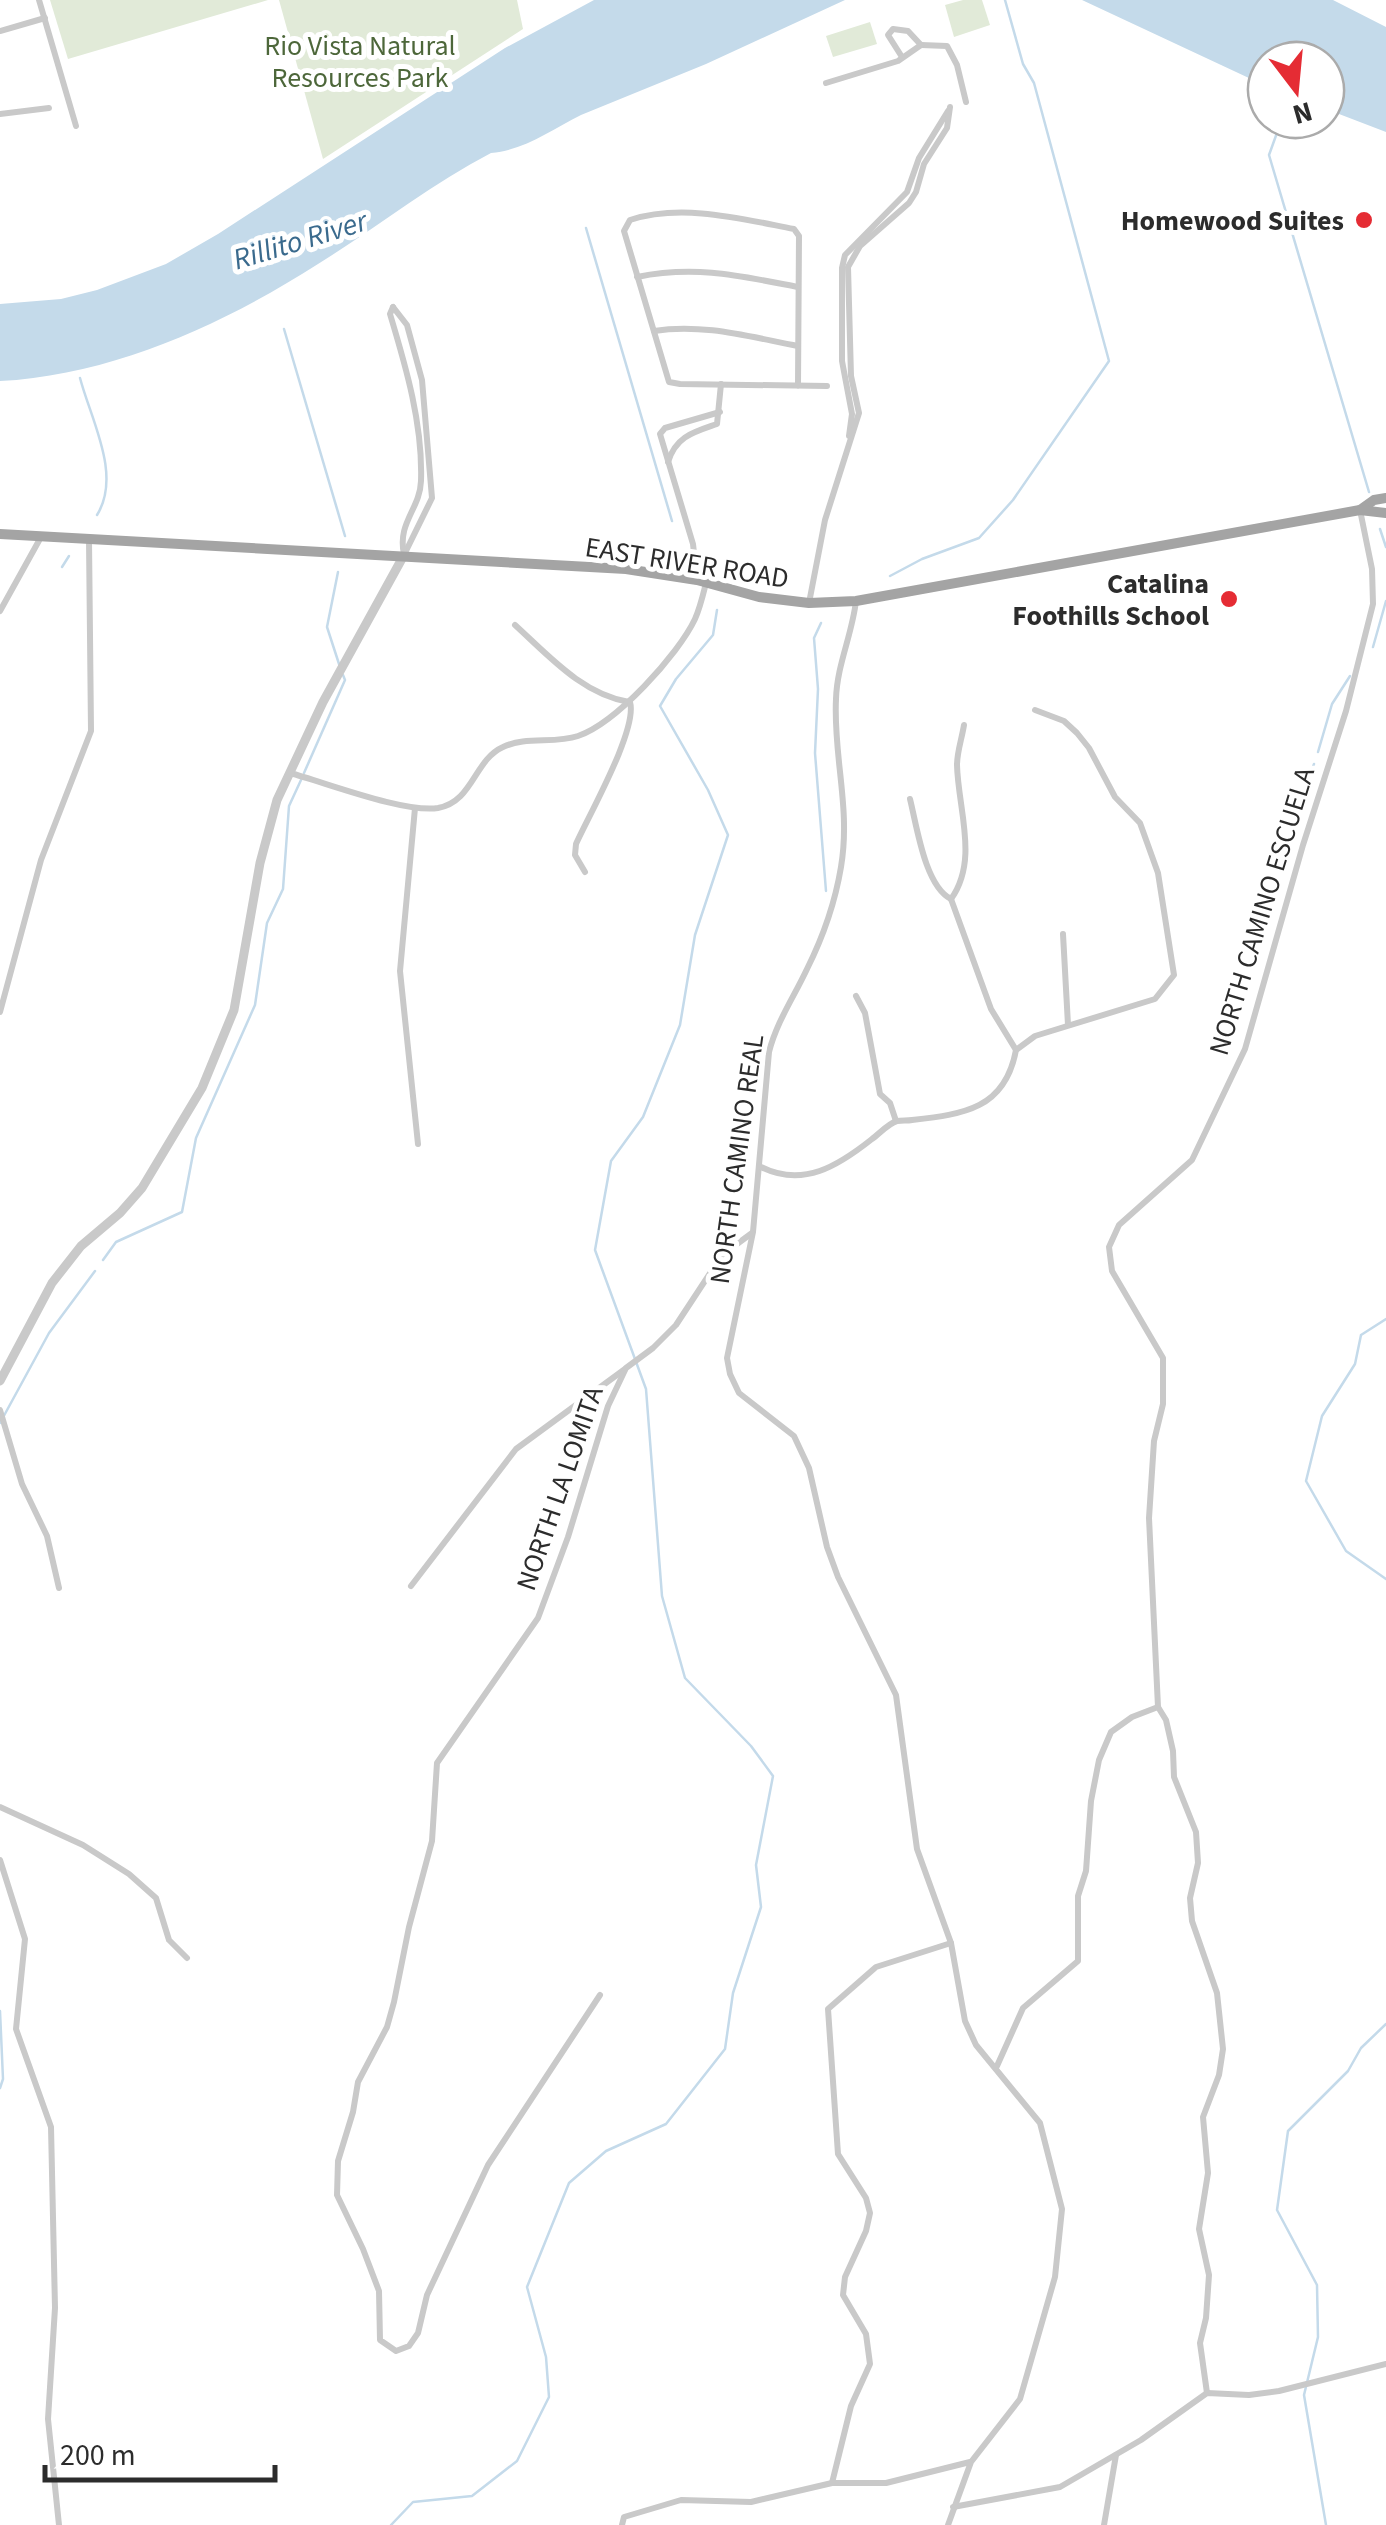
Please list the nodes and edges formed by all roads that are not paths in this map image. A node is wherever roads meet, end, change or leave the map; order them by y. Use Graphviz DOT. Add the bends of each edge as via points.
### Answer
graph roads {
  1 [pos="39,0"];
  2 [pos="44,18"];
  3 [pos="0,31"];
  4 [pos="921,44"];
  5 [pos="902,57"];
  6 [pos="826,84"];
  7 [pos="966,102"];
  8 [pos="49,108"];
  9 [pos="0,112"];
  10 [pos="76,126"];
  11 [pos="637,277"];
  12 [pos="798,287"];
  13 [pos="654,331"];
  14 [pos="798,346"];
  15 [pos="721,384"];
  16 [pos="798,386"];
  17 [pos="827,386"];
  18 [pos="720,412"];
  19 [pos="849,438"];
  20 [pos="668,463"];
  21 [pos="1386,498"];
  22 [pos="1360,510"];
  23 [pos="1386,514"];
  24 [pos="0,534"];
  25 [pos="41,537"];
  26 [pos="89,540"];
  27 [pos="404,555"];
  28 [pos="702,581"];
  29 [pos="856,601"];
  30 [pos="809,603"];
  31 [pos="0,611"];
  32 [pos="514,626"];
  33 [pos="630,702"];
  34 [pos="1036,710"];
  35 [pos="964,725"];
  36 [pos="290,772"];
  37 [pos="910,800"];
  38 [pos="415,808"];
  39 [pos="584,872"];
  40 [pos="951,899"];
  41 [pos="1062,934"];
  42 [pos="856,996"];
  43 [pos="0,1012"];
  44 [pos="1068,1025"];
  45 [pos="1016,1050"];
  46 [pos="896,1121"];
  47 [pos="418,1144"];
  48 [pos="760,1166"];
  49 [pos="753,1232"];
  50 [pos="626,1368"];
  51 [pos="0,1382"];
  52 [pos="0,1410"];
  53 [pos="411,1586"];
  54 [pos="59,1588"];
  55 [pos="1158,1707"];
  56 [pos="0,1807"];
  57 [pos="0,1860"];
  58 [pos="951,1943"];
  59 [pos="187,1958"];
  60 [pos="600,1995"];
  61 [pos="997,2067"];
  62 [pos="1386,2364"];
  63 [pos="1206,2392"];
  64 [pos="1116,2454"];
  65 [pos="971,2462"];
  66 [pos="832,2483"];
  67 [pos="953,2507"];
  68 [pos="59,2525"];
  69 [pos="622,2525"];
  70 [pos="948,2525"];
  71 [pos="1104,2525"];
  1 -- 2 [label="street"];
  2 -- 3 [label="street"];
  2 -- 10 [label="street"];
  4 -- 5 [label="street"];
  4 -- 5 [label="street" via="902,28 890,31"];
  4 -- 7 [label="street" via="947,46"];
  5 -- 6 [label="street"];
  8 -- 9 [label="street"];
  11 -- 12 [label="street" via="708,270"];
  11 -- 12 [label="street" via="624,231 630,220 712,214 794,228"];
  11 -- 13 [label="street"];
  12 -- 14 [label="street"];
  13 -- 14 [label="street" via="724,331"];
  13 -- 15 [label="street" via="668,382"];
  14 -- 16 [label="street"];
  15 -- 16 [label="street"];
  15 -- 18 [label="street"];
  16 -- 17 [label="street"];
  18 -- 20 [label="street" via="717,424 683,437"];
  18 -- 20 [label="street" via="665,428 660,434"];
  19 -- 19 [label="street" via="859,412 851,376 848,267 860,246 916,192 924,164 947,128 950,106 906,192 846,255 842,268"];
  19 -- 30 [label="street"];
  20 -- 28 [label="street"];
  21 -- 22 [label="main road, EAST RIVER ROAD"];
  22 -- 23 [label="main road, EAST RIVER ROAD"];
  22 -- 29 [label="main road, EAST RIVER ROAD"];
  22 -- 55 [label="street, NORTH CAMINO ESCUELA" via="1373,604 1245,1049 1192,1160 1119,1225 1110,1247 1112,1271 1162,1358 1164,1376 1149,1518"];
  24 -- 25 [label="main road, EAST RIVER ROAD"];
  25 -- 26 [label="main road, EAST RIVER ROAD"];
  25 -- 31 [label="street"];
  26 -- 27 [label="main road, EAST RIVER ROAD"];
  26 -- 43 [label="street" via="91,731 40,860"];
  27 -- 27 [label="street" via="432,498 422,380 407,325 393,307 413,396 422,484 400,537"];
  27 -- 28 [label="main road, EAST RIVER ROAD" via="626,569"];
  27 -- 36 [label="street"];
  28 -- 30 [label="main road, EAST RIVER ROAD"];
  28 -- 33 [label="street" via="687,634"];
  29 -- 30 [label="main road, EAST RIVER ROAD"];
  29 -- 48 [label="street, NORTH CAMINO REAL" via="836,700 845,820 841,866 827,926 774,1032"];
  32 -- 33 [label="street" via="582,684"];
  33 -- 38 [label="street" via="578,736 501,747 456,801"];
  33 -- 39 [label="street" via="619,754 576,844"];
  34 -- 44 [label="street" via="1064,721 1090,748 1115,797 1140,823 1158,873 1174,974 1154,999"];
  35 -- 40 [label="street" via="957,762 963,882"];
  36 -- 38 [label="street"];
  36 -- 51 [label="street" via="265,839 234,1010 202,1088 142,1188 52,1283"];
  37 -- 40 [label="street" via="931,876"];
  38 -- 47 [label="street" via="400,971"];
  40 -- 45 [label="street" via="991,1009"];
  41 -- 44 [label="street"];
  42 -- 46 [label="street" via="866,1013 880,1094"];
  44 -- 45 [label="street"];
  45 -- 46 [label="street" via="1005,1084 981,1106"];
  46 -- 48 [label="street" via="828,1170 794,1177"];
  48 -- 49 [label="street, NORTH CAMINO REAL"];
  49 -- 50 [label="street, NORTH LA LOMITA" via="722,1255 676,1324"];
  49 -- 58 [label="street, NORTH CAMINO REAL" via="727,1358 730,1374 739,1392 794,1436 809,1468 838,1577 896,1695 917,1849"];
  50 -- 53 [label="street" via="516,1449"];
  50 -- 60 [label="street, NORTH LA LOMITA" via="538,1618 436,1762 432,1841 394,2002 358,2082 338,2161 337,2195 379,2292 380,2340 396,2351 418,2333 427,2294 488,2165"];
  52 -- 54 [label="street"];
  55 -- 61 [label="street" via="1111,1732 1091,1801 1078,1896 1078,1961 1023,2008"];
  55 -- 63 [label="street, NORTH CAMINO ESCUELA" via="1196,1832 1192,1921 1217,1994 1223,2050 1203,2117 1208,2173 1199,2229 1208,2276 1200,2343"];
  56 -- 59 [label="street" via="130,1874 156,1898 170,1940"];
  57 -- 68 [label="street" via="25,1939 16,2029 51,2127 55,2308 48,2419"];
  58 -- 61 [label="street, NORTH CAMINO REAL" via="968,2031"];
  58 -- 66 [label="street" via="876,1967 828,2009 838,2154 870,2214 843,2295 866,2334 870,2364 851,2406"];
  61 -- 65 [label="street, NORTH CAMINO REAL" via="1040,2124 1062,2208 1055,2277 1020,2398"];
  62 -- 63 [label="street" via="1279,2391"];
  63 -- 64 [label="street"];
  64 -- 67 [label="street" via="1060,2486"];
  64 -- 71 [label="street"];
  65 -- 66 [label="street" via="886,2483"];
  65 -- 67 [label="street, NORTH CAMINO REAL"];
  66 -- 69 [label="street" via="751,2502 680,2500 624,2517"];
  67 -- 70 [label="street, NORTH CAMINO REAL"];
}
